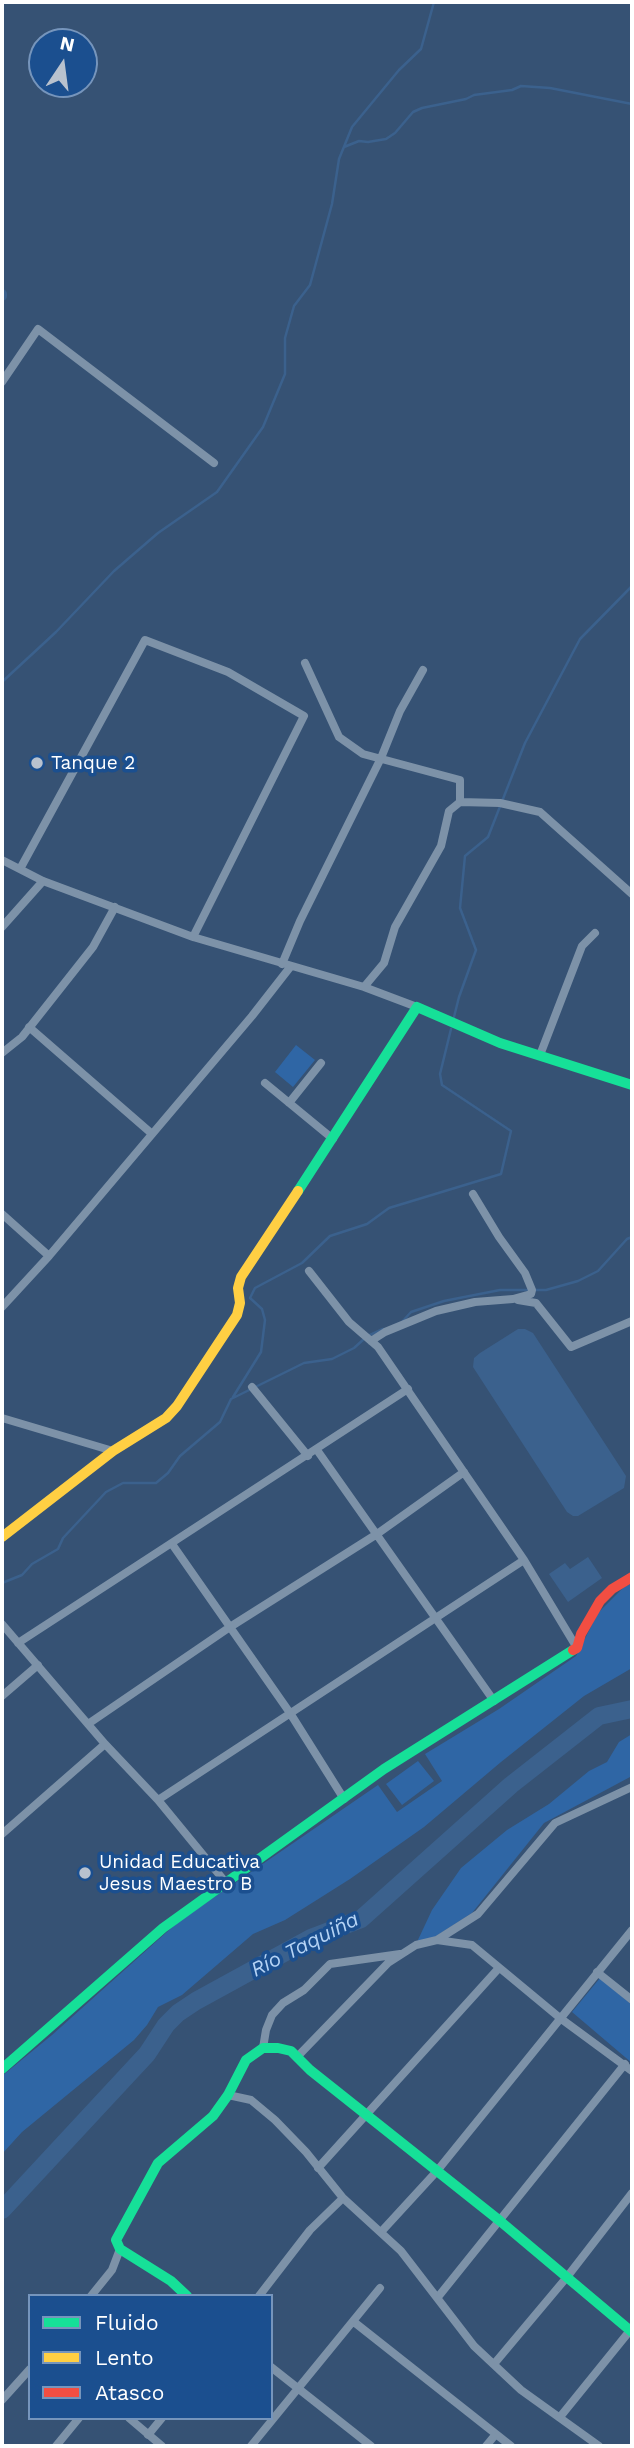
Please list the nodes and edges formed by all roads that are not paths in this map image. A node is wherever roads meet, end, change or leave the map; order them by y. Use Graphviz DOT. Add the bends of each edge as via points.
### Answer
graph roads {
  1 [pos="2,382"];
  2 [pos="214,463"];
  3 [pos="305,663"];
  4 [pos="422,670"];
  5 [pos="381,758"];
  6 [pos="460,802"];
  7 [pos="2,860"];
  8 [pos="20,869"];
  9 [pos="43,881"];
  10 [pos="632,894"];
  11 [pos="115,906"];
  12 [pos="2,927"];
  13 [pos="595,933"];
  14 [pos="193,937"];
  15 [pos="286,965"];
  16 [pos="364,987"];
  17 [pos="417,1007"];
  18 [pos="29,1027"];
  19 [pos="2,1053"];
  20 [pos="540,1055"];
  21 [pos="321,1063"];
  22 [pos="265,1083"];
  23 [pos="632,1086"];
  24 [pos="289,1103"];
  25 [pos="151,1133"];
  26 [pos="333,1139"];
  27 [pos="473,1194"];
  28 [pos="2,1214"];
  29 [pos="49,1256"];
  30 [pos="309,1271"];
  31 [pos="513,1299"];
  32 [pos="2,1307"];
  33 [pos="632,1321"];
  34 [pos="371,1341"];
  35 [pos="252,1387"];
  36 [pos="408,1389"];
  37 [pos="2,1418"];
  38 [pos="317,1450"];
  39 [pos="113,1451"];
  40 [pos="308,1456"];
  41 [pos="464,1472"];
  42 [pos="377,1534"];
  43 [pos="2,1537"];
  44 [pos="172,1544"];
  45 [pos="524,1560"];
  46 [pos="632,1577"];
  47 [pos="435,1617"];
  48 [pos="2,1624"];
  49 [pos="230,1627"];
  50 [pos="18,1643"];
  51 [pos="577,1648"];
  52 [pos="38,1665"];
  53 [pos="2,1696"];
  54 [pos="494,1701"];
  55 [pos="290,1713"];
  56 [pos="88,1724"];
  57 [pos="105,1744"];
  58 [pos="632,1787"];
  59 [pos="344,1799"];
  60 [pos="158,1800"];
  61 [pos="2,1835"];
  62 [pos="227,1884"];
  63 [pos="632,1930"];
  64 [pos="437,1940"];
  65 [pos="404,1953"];
  66 [pos="498,1969"];
  67 [pos="597,1972"];
  68 [pos="632,2000"];
  69 [pos="560,2018"];
  70 [pos="263,2048"];
  71 [pos="298,2056"];
  72 [pos="625,2064"];
  73 [pos="2,2069"];
  74 [pos="632,2071"];
  75 [pos="228,2095"];
  76 [pos="366,2116"];
  77 [pos="318,2168"];
  78 [pos="437,2171"];
  79 [pos="632,2193"];
  80 [pos="343,2198"];
  81 [pos="500,2221"];
  82 [pos="381,2232"];
  83 [pos="120,2249"];
  84 [pos="567,2277"];
  85 [pos="380,2288"];
  86 [pos="93,2294"];
  87 [pos="185,2294"];
  88 [pos="261,2294"];
  89 [pos="438,2297"];
  90 [pos="354,2322"];
  91 [pos="632,2330"];
  92 [pos="494,2364"];
  93 [pos="273,2369"];
  94 [pos="28,2371"];
  95 [pos="298,2389"];
  96 [pos="2,2400"];
  97 [pos="560,2417"];
  98 [pos="273,2419"];
  99 [pos="77,2420"];
  100 [pos="131,2420"];
  101 [pos="160,2420"];
  102 [pos="272,2420"];
  103 [pos="496,2434"];
  104 [pos="148,2435"];
  105 [pos="56,2446"];
  106 [pos="162,2446"];
  107 [pos="251,2446"];
  108 [pos="370,2446"];
  109 [pos="486,2446"];
  110 [pos="511,2446"];
  111 [pos="599,2446"];
  1 -- 2 [label="street" via="38,329"];
  3 -- 5 [label="street" via="340,737 363,754"];
  4 -- 5 [label="street"];
  5 -- 6 [label="street" via="460,780"];
  5 -- 15 [label="street" via="300,921"];
  6 -- 10 [label="street" via="500,803 540,812"];
  6 -- 16 [label="street" via="449,811 441,846 394,926 384,963"];
  7 -- 8 [label="street"];
  8 -- 9 [label="street"];
  8 -- 14 [label="street" via="145,640 228,672 304,716"];
  9 -- 11 [label="street"];
  9 -- 12 [label="street"];
  11 -- 14 [label="street"];
  11 -- 18 [label="street" via="93,947"];
  13 -- 20 [label="street" via="582,946"];
  14 -- 15 [label="street"];
  15 -- 16 [label="street"];
  15 -- 25 [label="street" via="252,1016"];
  16 -- 17 [label="street"];
  17 -- 20 [label="street"];
  17 -- 26 [label="street"];
  18 -- 19 [label="street"];
  18 -- 25 [label="street"];
  20 -- 23 [label="street"];
  21 -- 24 [label="street"];
  22 -- 24 [label="street"];
  24 -- 26 [label="street"];
  25 -- 29 [label="street"];
  26 -- 39 [label="street" via="241,1277 237,1315 177,1406 155,1426"];
  27 -- 31 [label="street" via="530,1284 531,1294"];
  28 -- 29 [label="street"];
  29 -- 32 [label="street"];
  30 -- 34 [label="street" via="349,1322"];
  31 -- 33 [label="street" via="536,1303 570,1347"];
  31 -- 34 [label="street" via="436,1311"];
  34 -- 36 [label="street"];
  35 -- 40 [label="street"];
  36 -- 38 [label="street"];
  36 -- 41 [label="street"];
  37 -- 39 [label="street"];
  38 -- 40 [label="street"];
  38 -- 42 [label="street"];
  39 -- 43 [label="street"];
  40 -- 44 [label="street"];
  41 -- 42 [label="street"];
  41 -- 45 [label="street"];
  42 -- 47 [label="street"];
  42 -- 49 [label="street"];
  44 -- 49 [label="street"];
  44 -- 50 [label="street"];
  45 -- 47 [label="street"];
  45 -- 51 [label="street"];
  46 -- 51 [label="street" via="600,1601"];
  47 -- 54 [label="street"];
  47 -- 55 [label="street"];
  48 -- 50 [label="street"];
  49 -- 55 [label="street"];
  49 -- 56 [label="street"];
  50 -- 52 [label="street"];
  51 -- 54 [label="street"];
  52 -- 53 [label="street"];
  52 -- 56 [label="street"];
  54 -- 59 [label="street"];
  55 -- 59 [label="street"];
  55 -- 60 [label="street"];
  56 -- 57 [label="street"];
  57 -- 60 [label="street"];
  57 -- 61 [label="street"];
  58 -- 64 [label="street" via="555,1823 478,1914"];
  59 -- 62 [label="street"];
  60 -- 62 [label="street"];
  62 -- 73 [label="street" via="163,1927"];
  63 -- 67 [label="street"];
  64 -- 65 [label="street"];
  64 -- 66 [label="street" via="472,1945"];
  65 -- 70 [label="street" via="330,1964 272,2015"];
  65 -- 71 [label="street" via="388,1963"];
  66 -- 69 [label="street"];
  66 -- 76 [label="street"];
  67 -- 68 [label="street"];
  67 -- 69 [label="street"];
  69 -- 72 [label="street"];
  69 -- 78 [label="street"];
  70 -- 71 [label="street"];
  70 -- 75 [label="street" via="246,2060"];
  71 -- 76 [label="street"];
  72 -- 74 [label="street"];
  72 -- 81 [label="street"];
  75 -- 77 [label="street" via="258,2105"];
  75 -- 83 [label="street" via="213,2116 158,2163 116,2240"];
  76 -- 77 [label="street"];
  76 -- 78 [label="street"];
  77 -- 80 [label="street"];
  78 -- 81 [label="street"];
  78 -- 82 [label="street"];
  79 -- 84 [label="street"];
  80 -- 82 [label="street"];
  80 -- 88 [label="street" via="310,2230"];
  81 -- 84 [label="street"];
  81 -- 89 [label="street"];
  82 -- 89 [label="street"];
  83 -- 86 [label="street" via="112,2270"];
  83 -- 87 [label="street"];
  84 -- 91 [label="street"];
  84 -- 92 [label="street"];
  85 -- 90 [label="street"];
  89 -- 92 [label="street" via="474,2346"];
  90 -- 95 [label="street"];
  90 -- 103 [label="street"];
  91 -- 97 [label="street"];
  92 -- 97 [label="street"];
  93 -- 95 [label="street"];
  94 -- 96 [label="street"];
  95 -- 98 [label="street"];
  95 -- 108 [label="street"];
  97 -- 111 [label="street"];
  99 -- 105 [label="street"];
  100 -- 104 [label="street"];
  101 -- 104 [label="street"];
  102 -- 107 [label="street"];
  103 -- 109 [label="street"];
  103 -- 110 [label="street"];
  104 -- 106 [label="street"];
}
